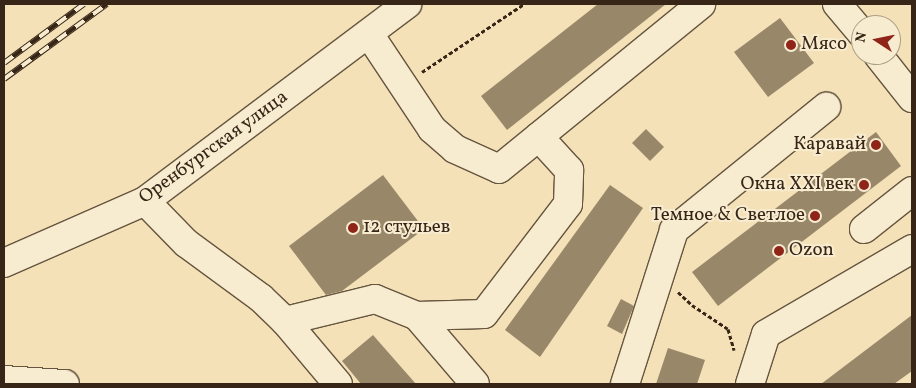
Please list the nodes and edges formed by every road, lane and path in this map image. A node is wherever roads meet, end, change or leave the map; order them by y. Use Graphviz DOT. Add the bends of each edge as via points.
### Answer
graph roads {
  1 [pos="407,4"];
  2 [pos="524,4"];
  3 [pos="701,4"];
  4 [pos="837,4"];
  5 [pos="851,22"];
  6 [pos="369,34"];
  7 [pos="886,65"];
  8 [pos="403,84"];
  9 [pos="912,98"];
  10 [pos="826,107"];
  11 [pos="539,137"];
  12 [pos="912,191"];
  13 [pos="145,201"];
  14 [pos="864,229"];
  15 [pos="912,249"];
  16 [pos="4,263"];
  17 [pos="662,276"];
  18 [pos="417,316"];
  19 [pos="284,321"];
  20 [pos="732,356"];
  21 [pos="4,380"];
  22 [pos="65,384"];
  23 [pos="338,384"];
  24 [pos="474,384"];
  25 [pos="625,384"];
  26 [pos="750,384"];
  1 -- 6 [label="street, Оренбургская улица"];
  2 -- 8 [label="path"];
  3 -- 11 [label="street"];
  4 -- 5 [label="street"];
  6 -- 8 [label="street"];
  6 -- 13 [label="street, Оренбургская улица"];
  7 -- 9 [label="street"];
  8 -- 11 [label="street" via="432,129 455,149 499,169"];
  10 -- 17 [label="street" via="674,230"];
  11 -- 18 [label="street" via="569,170 568,204 484,314"];
  12 -- 14 [label="street"];
  13 -- 16 [label="street, Оренбургская улица"];
  13 -- 19 [label="street" via="186,243 261,298"];
  15 -- 26 [label="street" via="766,334"];
  17 -- 20 [label="path" via="692,306 728,329 734,347"];
  17 -- 25 [label="street"];
  18 -- 19 [label="street" via="374,299"];
  18 -- 24 [label="street"];
  19 -- 23 [label="street"];
  21 -- 22 [label="street"];
}
